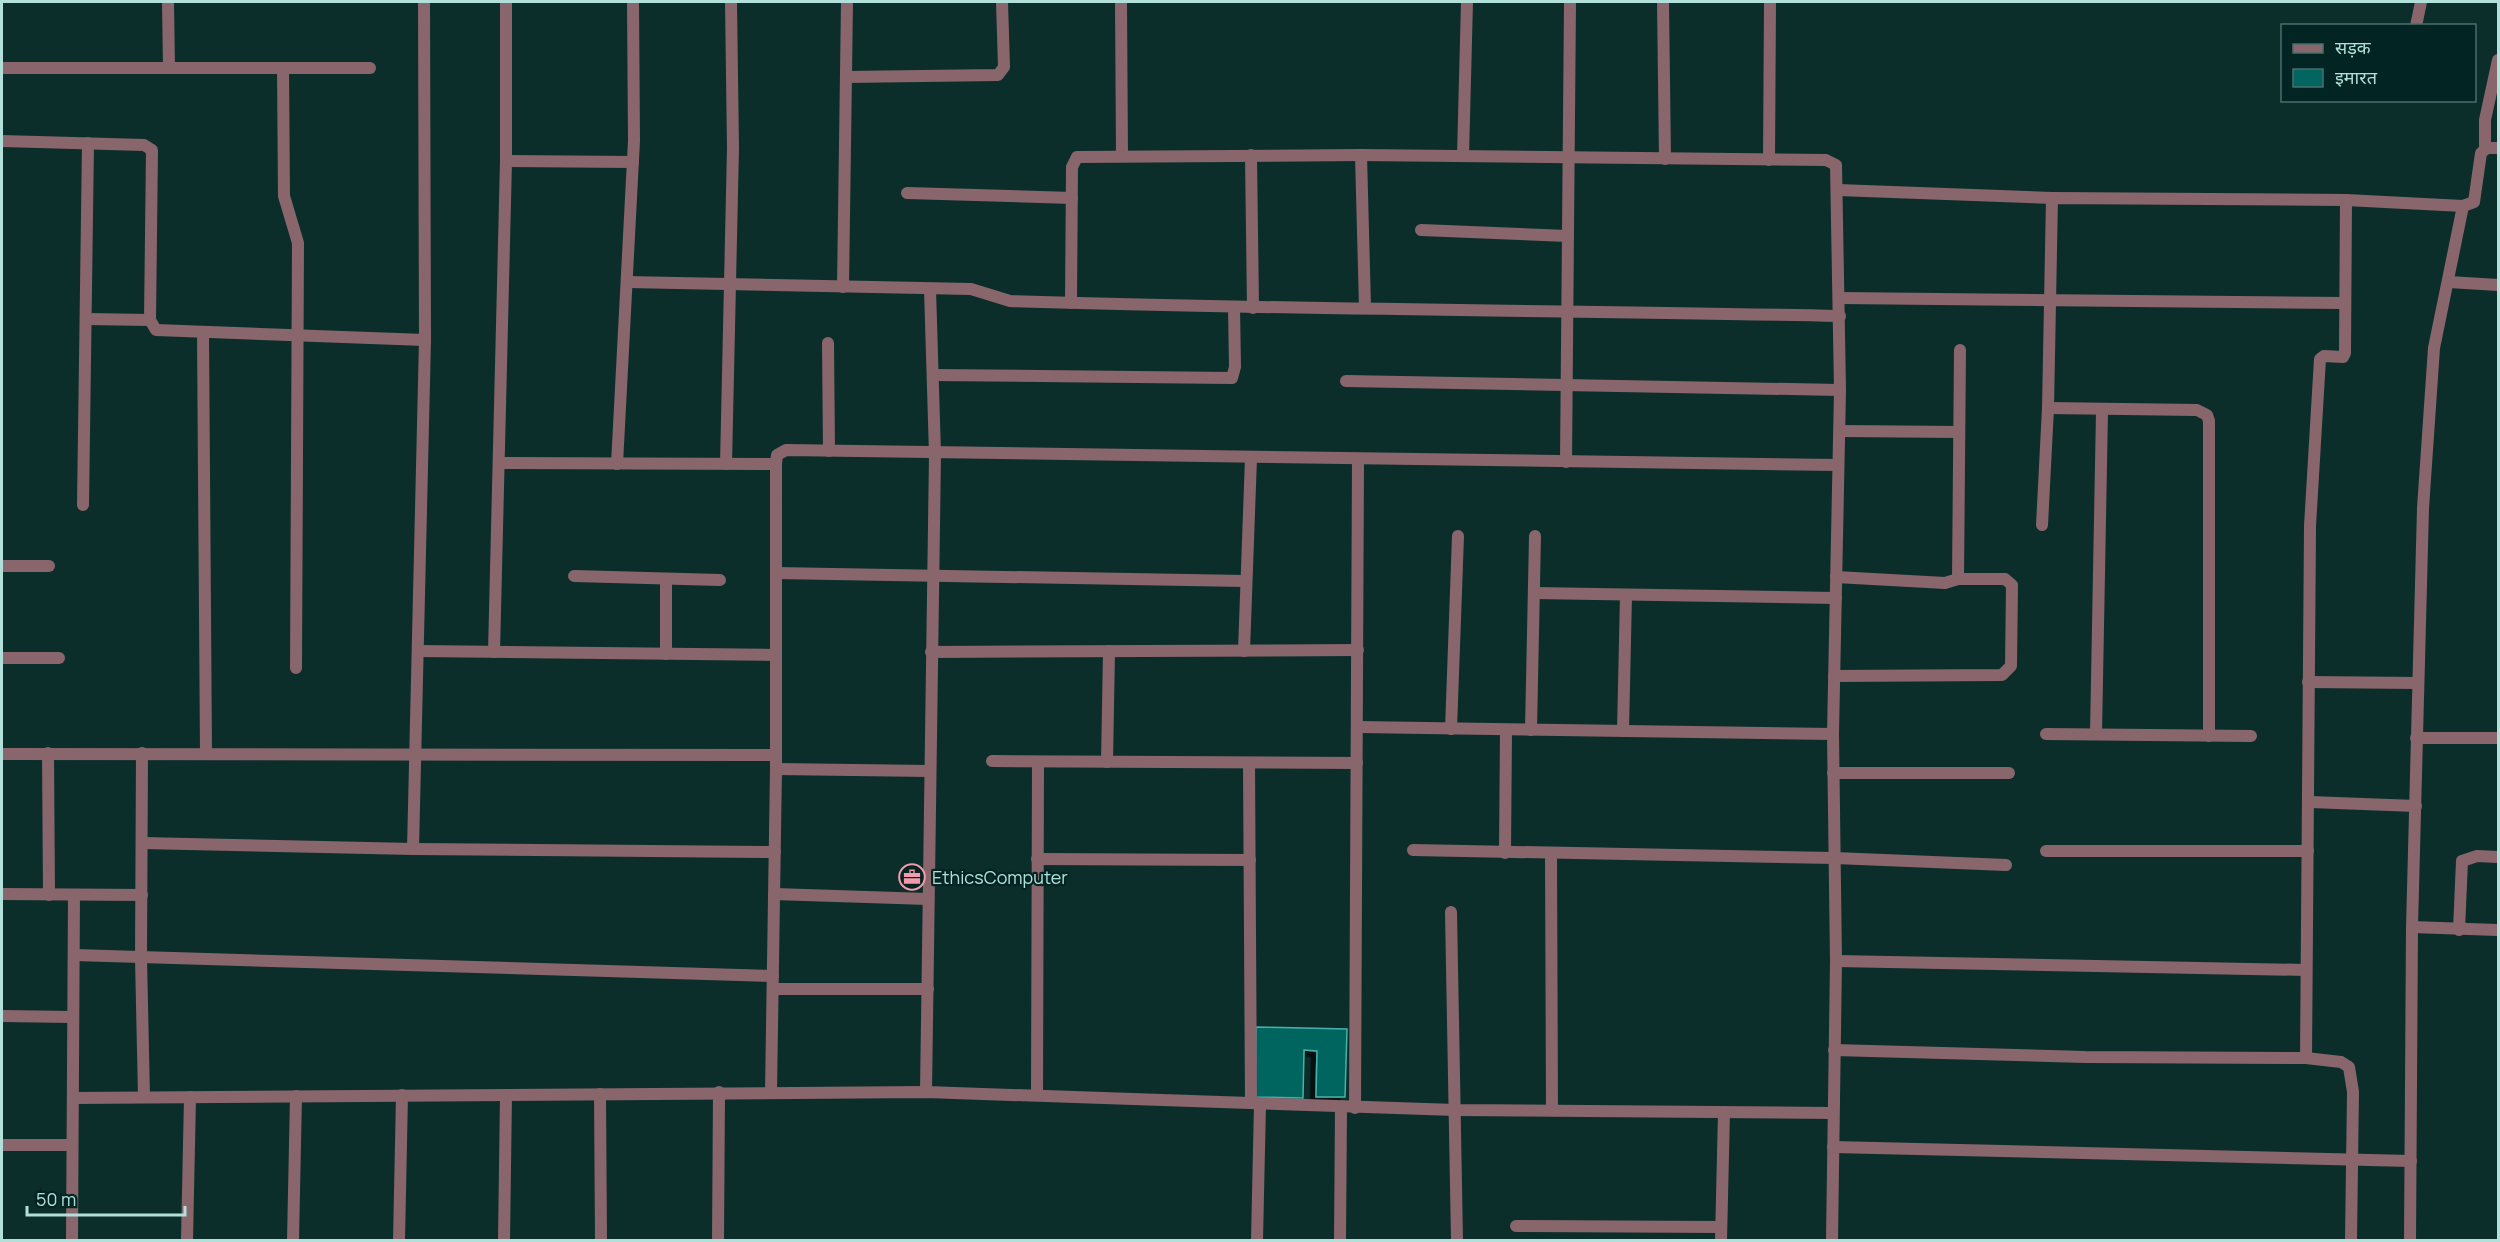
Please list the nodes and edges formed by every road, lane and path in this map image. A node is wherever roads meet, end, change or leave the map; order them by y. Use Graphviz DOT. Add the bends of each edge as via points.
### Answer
graph roads {
  1 [pos="168,2"];
  2 [pos="424,2"];
  3 [pos="506,2"];
  4 [pos="633,2"];
  5 [pos="731,2"];
  6 [pos="847,2"];
  7 [pos="1002,2"];
  8 [pos="1121,2"];
  9 [pos="1467,2"];
  10 [pos="1570,2"];
  11 [pos="1663,2"];
  12 [pos="1770,2"];
  13 [pos="2421,2"];
  14 [pos="2416,24"];
  15 [pos="2499,60"];
  16 [pos="2,68"];
  17 [pos="169,68"];
  18 [pos="283,68"];
  19 [pos="370,68"];
  20 [pos="846,77"];
  21 [pos="2,141"];
  22 [pos="88,143"];
  23 [pos="2484,148"];
  24 [pos="2499,148"];
  25 [pos="1122,155"];
  26 [pos="1251,155"];
  27 [pos="1362,155"];
  28 [pos="1463,156"];
  29 [pos="1569,158"];
  30 [pos="1665,159"];
  31 [pos="1769,160"];
  32 [pos="506,161"];
  33 [pos="633,162"];
  34 [pos="1838,190"];
  35 [pos="907,193"];
  36 [pos="1072,198"];
  37 [pos="2052,198"];
  38 [pos="2346,200"];
  39 [pos="2463,206"];
  40 [pos="1421,230"];
  41 [pos="1568,236"];
  42 [pos="627,282"];
  43 [pos="2449,282"];
  44 [pos="2499,285"];
  45 [pos="731,286"];
  46 [pos="843,287"];
  47 [pos="930,289"];
  48 [pos="1840,298"];
  49 [pos="2050,301"];
  50 [pos="1071,303"];
  51 [pos="2344,303"];
  52 [pos="1234,307"];
  53 [pos="1365,307"];
  54 [pos="1253,308"];
  55 [pos="1567,310"];
  56 [pos="1840,316"];
  57 [pos="86,319"];
  58 [pos="150,320"];
  59 [pos="203,333"];
  60 [pos="298,336"];
  61 [pos="425,340"];
  62 [pos="828,343"];
  63 [pos="1960,350"];
  64 [pos="933,375"];
  65 [pos="1346,381"];
  66 [pos="1566,384"];
  67 [pos="1840,390"];
  68 [pos="2048,408"];
  69 [pos="2102,411"];
  70 [pos="1840,431"];
  71 [pos="1959,432"];
  72 [pos="829,451"];
  73 [pos="936,454"];
  74 [pos="1251,458"];
  75 [pos="1358,459"];
  76 [pos="1566,462"];
  77 [pos="499,463"];
  78 [pos="617,464"];
  79 [pos="726,464"];
  80 [pos="776,464"];
  81 [pos="1838,465"];
  82 [pos="83,505"];
  83 [pos="2042,525"];
  84 [pos="1458,536"];
  85 [pos="1535,536"];
  86 [pos="2,566"];
  87 [pos="49,566"];
  88 [pos="776,573"];
  89 [pos="574,576"];
  90 [pos="932,576"];
  91 [pos="1836,577"];
  92 [pos="666,579"];
  93 [pos="1958,579"];
  94 [pos="720,580"];
  95 [pos="1245,581"];
  96 [pos="1534,593"];
  97 [pos="1626,595"];
  98 [pos="1836,598"];
  99 [pos="1358,650"];
  100 [pos="418,651"];
  101 [pos="1109,651"];
  102 [pos="1244,651"];
  103 [pos="494,652"];
  104 [pos="932,652"];
  105 [pos="666,654"];
  106 [pos="776,655"];
  107 [pos="2,658"];
  108 [pos="59,658"];
  109 [pos="296,668"];
  110 [pos="1834,676"];
  111 [pos="2308,682"];
  112 [pos="2418,683"];
  113 [pos="1358,727"];
  114 [pos="1451,729"];
  115 [pos="1506,730"];
  116 [pos="1531,730"];
  117 [pos="1623,731"];
  118 [pos="2046,734"];
  119 [pos="2096,734"];
  120 [pos="1833,735"];
  121 [pos="2209,736"];
  122 [pos="2251,736"];
  123 [pos="2416,738"];
  124 [pos="2499,738"];
  125 [pos="416,752"];
  126 [pos="48,753"];
  127 [pos="142,753"];
  128 [pos="206,753"];
  129 [pos="2,754"];
  130 [pos="776,755"];
  131 [pos="993,761"];
  132 [pos="1038,762"];
  133 [pos="1107,762"];
  134 [pos="1249,763"];
  135 [pos="1358,763"];
  136 [pos="776,769"];
  137 [pos="930,771"];
  138 [pos="1833,773"];
  139 [pos="2009,773"];
  140 [pos="2310,802"];
  141 [pos="2416,806"];
  142 [pos="142,843"];
  143 [pos="413,849"];
  144 [pos="1413,850"];
  145 [pos="2046,851"];
  146 [pos="2308,851"];
  147 [pos="775,852"];
  148 [pos="1505,853"];
  149 [pos="1551,854"];
  150 [pos="2499,857"];
  151 [pos="1835,858"];
  152 [pos="1037,859"];
  153 [pos="1250,860"];
  154 [pos="2006,865"];
  155 [pos="2,894"];
  156 [pos="774,894"];
  157 [pos="49,895"];
  158 [pos="74,895"];
  159 [pos="142,896"];
  160 [pos="928,899"];
  161 [pos="1451,912"];
  162 [pos="2412,927"];
  163 [pos="2459,930"];
  164 [pos="2499,930"];
  165 [pos="74,955"];
  166 [pos="141,958"];
  167 [pos="1836,961"];
  168 [pos="2307,970"];
  169 [pos="772,983"];
  170 [pos="928,989"];
  171 [pos="2,1016"];
  172 [pos="73,1017"];
  173 [pos="1834,1050"];
  174 [pos="2306,1058"];
  175 [pos="719,1092"];
  176 [pos="771,1092"];
  177 [pos="926,1092"];
  178 [pos="600,1094"];
  179 [pos="402,1095"];
  180 [pos="506,1095"];
  181 [pos="1036,1095"];
  182 [pos="296,1096"];
  183 [pos="144,1097"];
  184 [pos="190,1097"];
  185 [pos="73,1098"];
  186 [pos="1255,1103"];
  187 [pos="1341,1108"];
  188 [pos="1355,1108"];
  189 [pos="1455,1110"];
  190 [pos="1552,1110"];
  191 [pos="1724,1112"];
  192 [pos="1833,1113"];
  193 [pos="2,1145"];
  194 [pos="72,1145"];
  195 [pos="1833,1148"];
  196 [pos="2411,1161"];
  197 [pos="2352,1162"];
  198 [pos="1516,1226"];
  199 [pos="1721,1227"];
  200 [pos="72,1240"];
  201 [pos="187,1240"];
  202 [pos="293,1240"];
  203 [pos="399,1240"];
  204 [pos="504,1240"];
  205 [pos="601,1240"];
  206 [pos="718,1240"];
  207 [pos="1257,1240"];
  208 [pos="1340,1240"];
  209 [pos="1457,1240"];
  210 [pos="1721,1240"];
  211 [pos="1832,1240"];
  212 [pos="2351,1240"];
  213 [pos="2410,1240"];
  1 -- 17 [label="street"];
  2 -- 61 [label="street"];
  3 -- 32 [label="street"];
  4 -- 33 [label="street"];
  5 -- 45 [label="street"];
  6 -- 20 [label="street"];
  7 -- 20 [label="street" via="1004,67 998,75"];
  8 -- 25 [label="street"];
  9 -- 28 [label="street"];
  10 -- 29 [label="street"];
  11 -- 30 [label="street"];
  12 -- 31 [label="street"];
  13 -- 14 [label="street"];
  15 -- 23 [label="street" via="2485,120"];
  16 -- 17 [label="street"];
  17 -- 18 [label="street"];
  18 -- 19 [label="street"];
  18 -- 60 [label="street" via="284,196 298,243"];
  20 -- 46 [label="street"];
  21 -- 22 [label="street"];
  22 -- 57 [label="street"];
  22 -- 58 [label="street" via="144,145 152,150"];
  23 -- 24 [label="street"];
  23 -- 39 [label="street" via="2474,202"];
  25 -- 26 [label="street"];
  25 -- 36 [label="street" via="1077,157 1072,167"];
  26 -- 27 [label="street"];
  26 -- 54 [label="street"];
  27 -- 28 [label="street"];
  27 -- 53 [label="street"];
  28 -- 29 [label="street"];
  29 -- 30 [label="street"];
  29 -- 41 [label="street"];
  30 -- 31 [label="street"];
  31 -- 34 [label="street" via="1831,161 1837,170"];
  32 -- 33 [label="street"];
  32 -- 77 [label="street"];
  33 -- 42 [label="street"];
  34 -- 37 [label="street"];
  34 -- 48 [label="street"];
  35 -- 36 [label="street"];
  36 -- 50 [label="street"];
  37 -- 38 [label="street"];
  37 -- 49 [label="street"];
  38 -- 39 [label="street"];
  38 -- 51 [label="street"];
  39 -- 43 [label="street"];
  40 -- 41 [label="street"];
  41 -- 55 [label="street"];
  42 -- 45 [label="street"];
  42 -- 78 [label="street"];
  43 -- 44 [label="street"];
  43 -- 112 [label="street" via="2435,341 2429,397"];
  45 -- 46 [label="street"];
  45 -- 79 [label="street"];
  46 -- 47 [label="street"];
  47 -- 50 [label="street" via="971,289 1010,301"];
  47 -- 64 [label="street"];
  48 -- 49 [label="street"];
  48 -- 56 [label="street"];
  49 -- 51 [label="street"];
  49 -- 68 [label="street"];
  50 -- 52 [label="street"];
  51 -- 111 [label="street" via="2345,355 2322,357 2318,373 2310,526"];
  52 -- 54 [label="street"];
  52 -- 64 [label="street" via="1232,378"];
  53 -- 54 [label="street"];
  53 -- 55 [label="street"];
  55 -- 56 [label="street"];
  55 -- 66 [label="street"];
  56 -- 67 [label="street"];
  57 -- 58 [label="street"];
  57 -- 82 [label="street"];
  58 -- 59 [label="street" via="156,330"];
  59 -- 60 [label="street"];
  59 -- 128 [label="street"];
  60 -- 61 [label="street"];
  60 -- 109 [label="street"];
  61 -- 100 [label="street"];
  62 -- 72 [label="street"];
  63 -- 71 [label="street"];
  64 -- 73 [label="street"];
  65 -- 66 [label="street"];
  66 -- 67 [label="street"];
  66 -- 76 [label="street"];
  67 -- 70 [label="street"];
  68 -- 69 [label="street"];
  68 -- 83 [label="street"];
  69 -- 119 [label="street"];
  69 -- 121 [label="street" via="2197,410 2208,418"];
  70 -- 71 [label="street"];
  70 -- 81 [label="street"];
  71 -- 93 [label="street"];
  72 -- 73 [label="street"];
  72 -- 80 [label="street" via="781,451"];
  73 -- 74 [label="street"];
  73 -- 90 [label="street"];
  74 -- 75 [label="street"];
  74 -- 95 [label="street"];
  75 -- 76 [label="street"];
  75 -- 99 [label="street"];
  76 -- 81 [label="street"];
  77 -- 78 [label="street"];
  77 -- 103 [label="street"];
  78 -- 79 [label="street"];
  79 -- 80 [label="street"];
  80 -- 88 [label="street"];
  81 -- 91 [label="street"];
  84 -- 114 [label="street"];
  85 -- 96 [label="street"];
  86 -- 87 [label="street"];
  88 -- 90 [label="street"];
  88 -- 106 [label="street"];
  89 -- 92 [label="street"];
  90 -- 95 [label="street"];
  90 -- 104 [label="street"];
  91 -- 93 [label="street" via="1946,583"];
  91 -- 98 [label="street"];
  92 -- 94 [label="street"];
  92 -- 105 [label="street"];
  93 -- 110 [label="street" via="2005,579 2012,585 2011,666 2007,673"];
  95 -- 102 [label="street"];
  96 -- 97 [label="street"];
  96 -- 116 [label="street"];
  97 -- 98 [label="street"];
  97 -- 117 [label="street"];
  98 -- 110 [label="street"];
  99 -- 102 [label="street"];
  99 -- 113 [label="street"];
  100 -- 103 [label="street"];
  100 -- 125 [label="street"];
  101 -- 102 [label="street"];
  101 -- 104 [label="street"];
  101 -- 133 [label="street"];
  103 -- 105 [label="street"];
  104 -- 137 [label="street"];
  105 -- 106 [label="street"];
  106 -- 130 [label="street"];
  107 -- 108 [label="street"];
  110 -- 120 [label="street"];
  111 -- 112 [label="street"];
  111 -- 140 [label="street"];
  112 -- 123 [label="street"];
  113 -- 114 [label="street"];
  113 -- 135 [label="street"];
  114 -- 115 [label="street"];
  115 -- 116 [label="street"];
  115 -- 148 [label="street"];
  116 -- 117 [label="street"];
  117 -- 120 [label="street"];
  118 -- 119 [label="street"];
  119 -- 121 [label="street"];
  120 -- 138 [label="street"];
  121 -- 122 [label="street"];
  123 -- 124 [label="street"];
  123 -- 141 [label="street"];
  125 -- 128 [label="street"];
  125 -- 130 [label="street"];
  125 -- 143 [label="street"];
  126 -- 127 [label="street"];
  126 -- 129 [label="street"];
  126 -- 157 [label="street"];
  127 -- 128 [label="street"];
  127 -- 142 [label="street"];
  130 -- 136 [label="street"];
  131 -- 132 [label="street"];
  132 -- 133 [label="street"];
  132 -- 152 [label="street"];
  133 -- 134 [label="street"];
  134 -- 135 [label="street"];
  134 -- 153 [label="street"];
  135 -- 188 [label="street"];
  136 -- 137 [label="street"];
  136 -- 147 [label="street"];
  137 -- 160 [label="street"];
  138 -- 139 [label="street"];
  138 -- 151 [label="street"];
  140 -- 141 [label="street"];
  140 -- 146 [label="street"];
  141 -- 162 [label="street"];
  142 -- 143 [label="street"];
  142 -- 159 [label="street"];
  143 -- 147 [label="street"];
  144 -- 148 [label="street"];
  145 -- 146 [label="street"];
  146 -- 168 [label="street"];
  147 -- 156 [label="street"];
  148 -- 149 [label="street"];
  149 -- 151 [label="street"];
  149 -- 190 [label="street"];
  150 -- 163 [label="street" via="2477,856 2462,861"];
  151 -- 154 [label="street"];
  151 -- 167 [label="street"];
  152 -- 153 [label="street"];
  152 -- 181 [label="street"];
  153 -- 186 [label="street"];
  155 -- 157 [label="street"];
  156 -- 160 [label="street"];
  156 -- 169 [label="street"];
  157 -- 158 [label="street"];
  158 -- 159 [label="street"];
  158 -- 165 [label="street"];
  159 -- 166 [label="street"];
  160 -- 170 [label="street"];
  161 -- 189 [label="street"];
  162 -- 163 [label="street"];
  162 -- 196 [label="street"];
  163 -- 164 [label="street"];
  165 -- 166 [label="street"];
  165 -- 172 [label="street"];
  166 -- 169 [label="street"];
  166 -- 183 [label="street"];
  167 -- 168 [label="street"];
  167 -- 173 [label="street"];
  168 -- 174 [label="street"];
  169 -- 170 [label="street"];
  169 -- 176 [label="street"];
  170 -- 177 [label="street"];
  171 -- 172 [label="street"];
  172 -- 185 [label="street"];
  173 -- 174 [label="street"];
  173 -- 192 [label="street"];
  174 -- 197 [label="street" via="2341,1062 2349,1067 2353,1092"];
  175 -- 176 [label="street"];
  175 -- 178 [label="street"];
  175 -- 206 [label="street"];
  176 -- 177 [label="street"];
  177 -- 181 [label="street"];
  178 -- 180 [label="street"];
  178 -- 205 [label="street"];
  179 -- 180 [label="street"];
  179 -- 182 [label="street"];
  179 -- 203 [label="street"];
  180 -- 204 [label="street"];
  181 -- 186 [label="street"];
  182 -- 184 [label="street"];
  182 -- 202 [label="street"];
  183 -- 184 [label="street"];
  183 -- 185 [label="street"];
  184 -- 201 [label="street"];
  185 -- 194 [label="street"];
  186 -- 187 [label="street"];
  186 -- 207 [label="street"];
  187 -- 188 [label="street"];
  187 -- 208 [label="street"];
  188 -- 189 [label="street"];
  189 -- 190 [label="street"];
  189 -- 209 [label="street"];
  190 -- 191 [label="street"];
  191 -- 192 [label="street"];
  191 -- 199 [label="street"];
  192 -- 195 [label="street"];
  193 -- 194 [label="street"];
  194 -- 200 [label="street"];
  195 -- 197 [label="street"];
  195 -- 211 [label="street"];
  196 -- 197 [label="street"];
  196 -- 213 [label="street"];
  197 -- 212 [label="street"];
  198 -- 199 [label="street"];
  199 -- 210 [label="street"];
}
